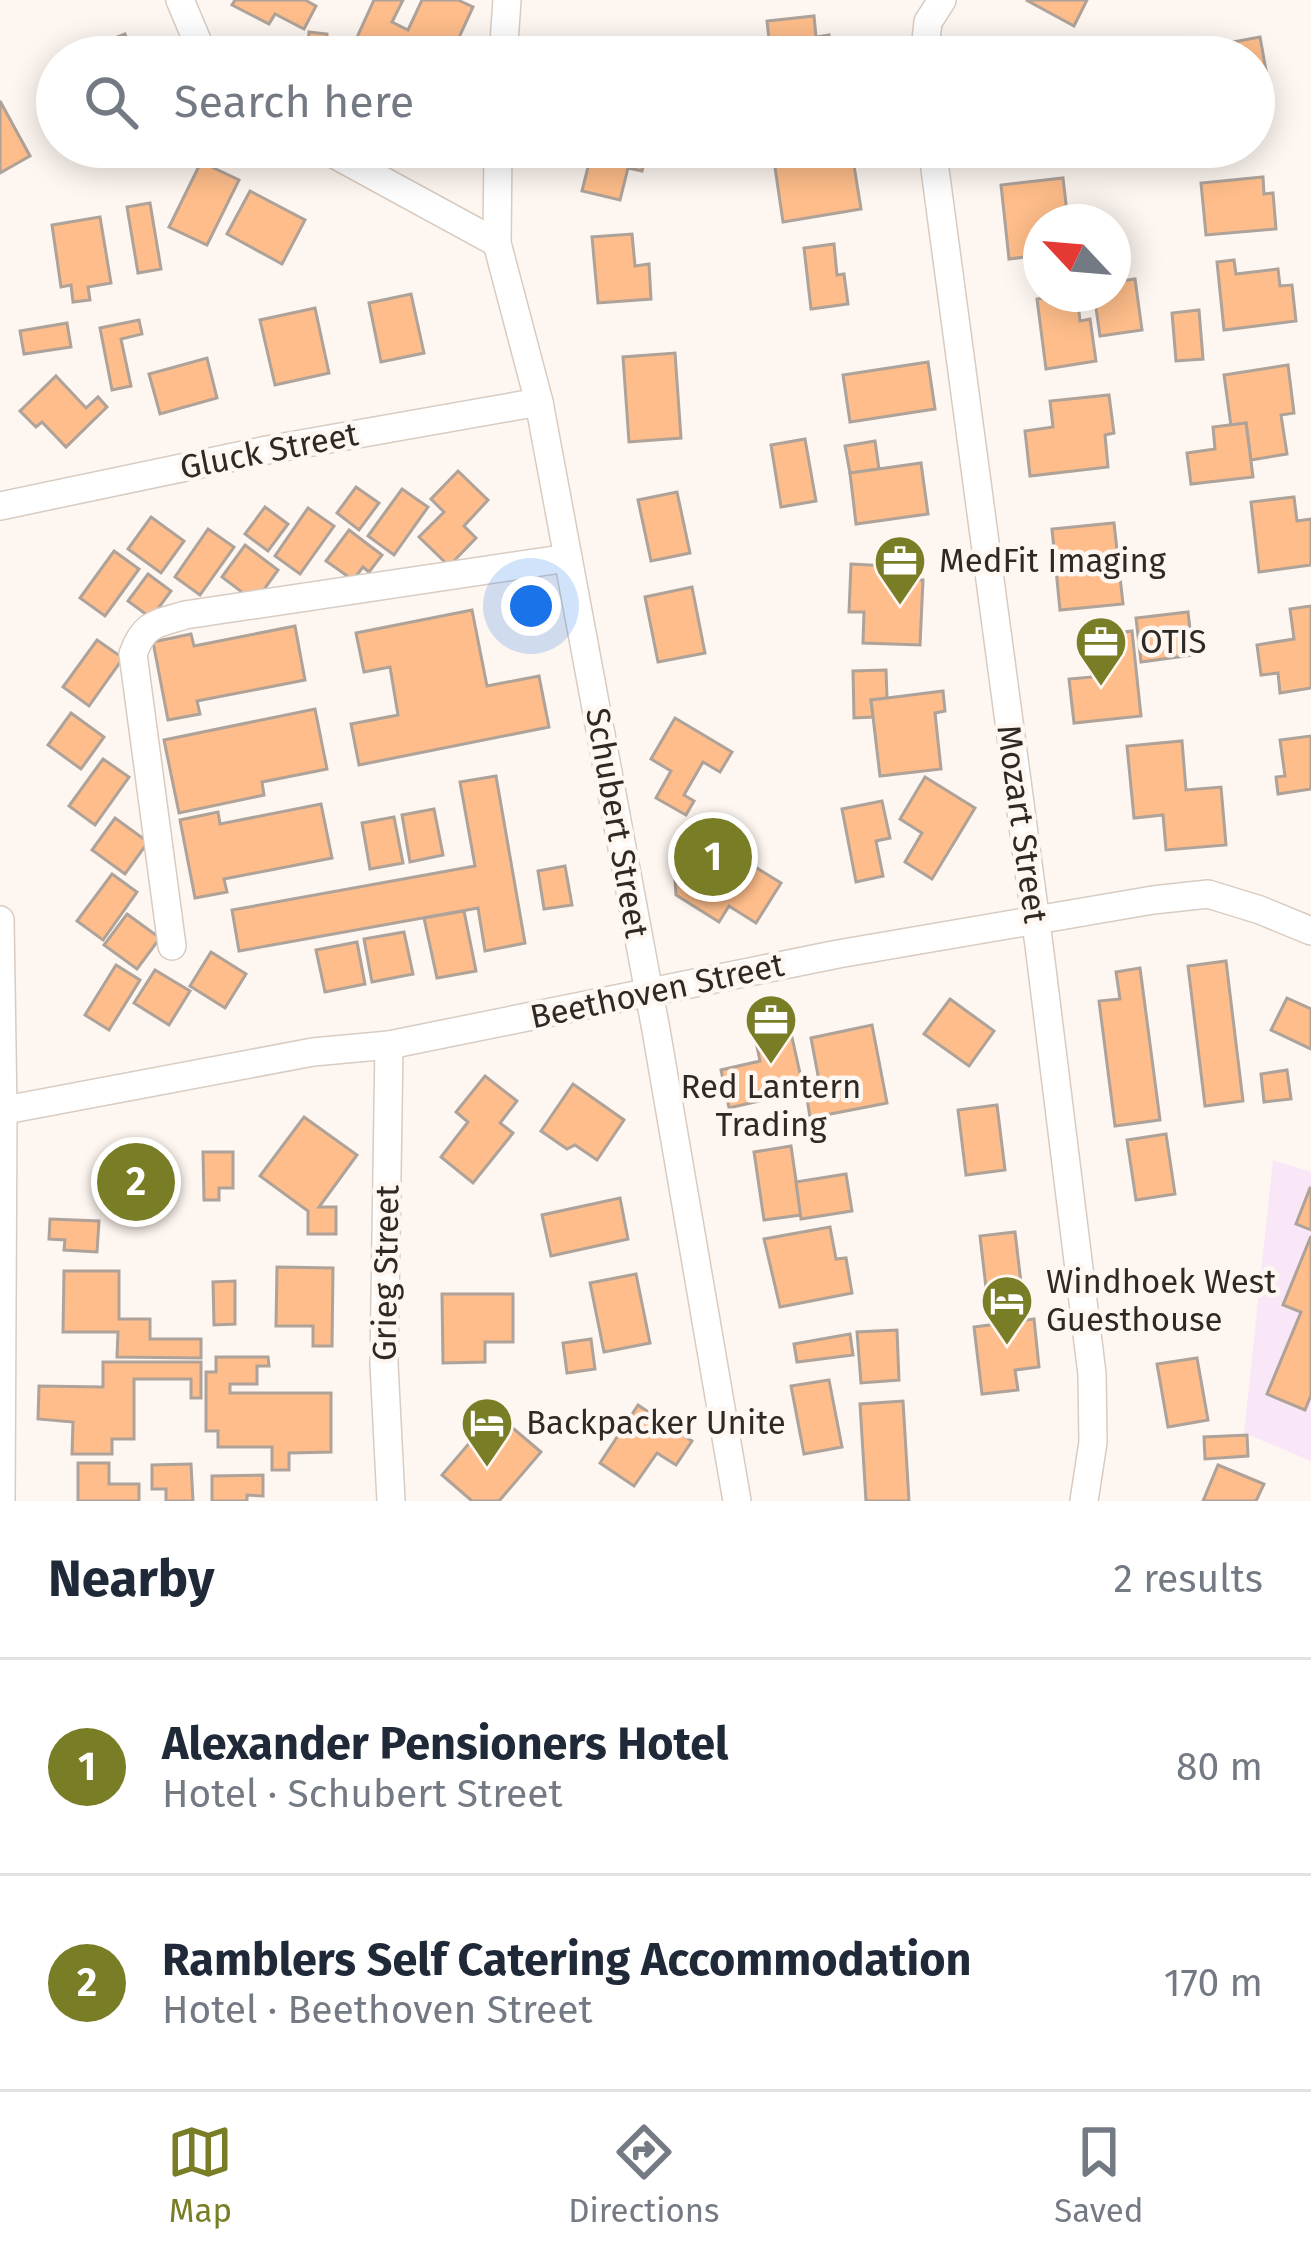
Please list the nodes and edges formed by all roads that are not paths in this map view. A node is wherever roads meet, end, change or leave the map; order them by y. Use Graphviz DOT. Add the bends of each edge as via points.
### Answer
graph roads {
  1 [pos="179,0"];
  2 [pos="506,0"];
  3 [pos="942,0"];
  4 [pos="195,36"];
  5 [pos="504,36"];
  6 [pos="926,36"];
  7 [pos="360,168"];
  8 [pos="498,168"];
  9 [pos="935,168"];
  10 [pos="497,243"];
  11 [pos="539,402"];
  12 [pos="0,506"];
  13 [pos="568,558"];
  14 [pos="0,920"];
  15 [pos="1035,920"];
  16 [pos="0,930"];
  17 [pos="1311,931"];
  18 [pos="172,946"];
  19 [pos="0,947"];
  20 [pos="648,993"];
  21 [pos="388,1045"];
  22 [pos="2,1111"];
  23 [pos="1,1501"];
  24 [pos="391,1501"];
  25 [pos="736,1501"];
  26 [pos="1084,1501"];
  1 -- 4 [label="street"];
  2 -- 5 [label="street"];
  3 -- 6 [label="street"];
  7 -- 10 [label="street"];
  8 -- 10 [label="street, Schubert Street"];
  9 -- 15 [label="street, Mozart Street"];
  10 -- 11 [label="street, Schubert Street"];
  11 -- 12 [label="street, Gluck Street"];
  11 -- 13 [label="street, Schubert Street"];
  13 -- 18 [label="street" via="185,615 140,635 133,654"];
  13 -- 20 [label="street, Schubert Street"];
  14 -- 16 [label="street"];
  15 -- 17 [label="street, Beethoven Street" via="1208,894"];
  15 -- 20 [label="street, Beethoven Street"];
  15 -- 26 [label="street, Mozart Street" via="1092,1374"];
  16 -- 19 [label="street"];
  19 -- 22 [label="street"];
  20 -- 21 [label="street, Beethoven Street"];
  20 -- 25 [label="street, Schubert Street"];
  21 -- 22 [label="street, Beethoven Street"];
  21 -- 24 [label="street, Grieg Street" via="384,1364"];
  22 -- 23 [label="street"];
}
